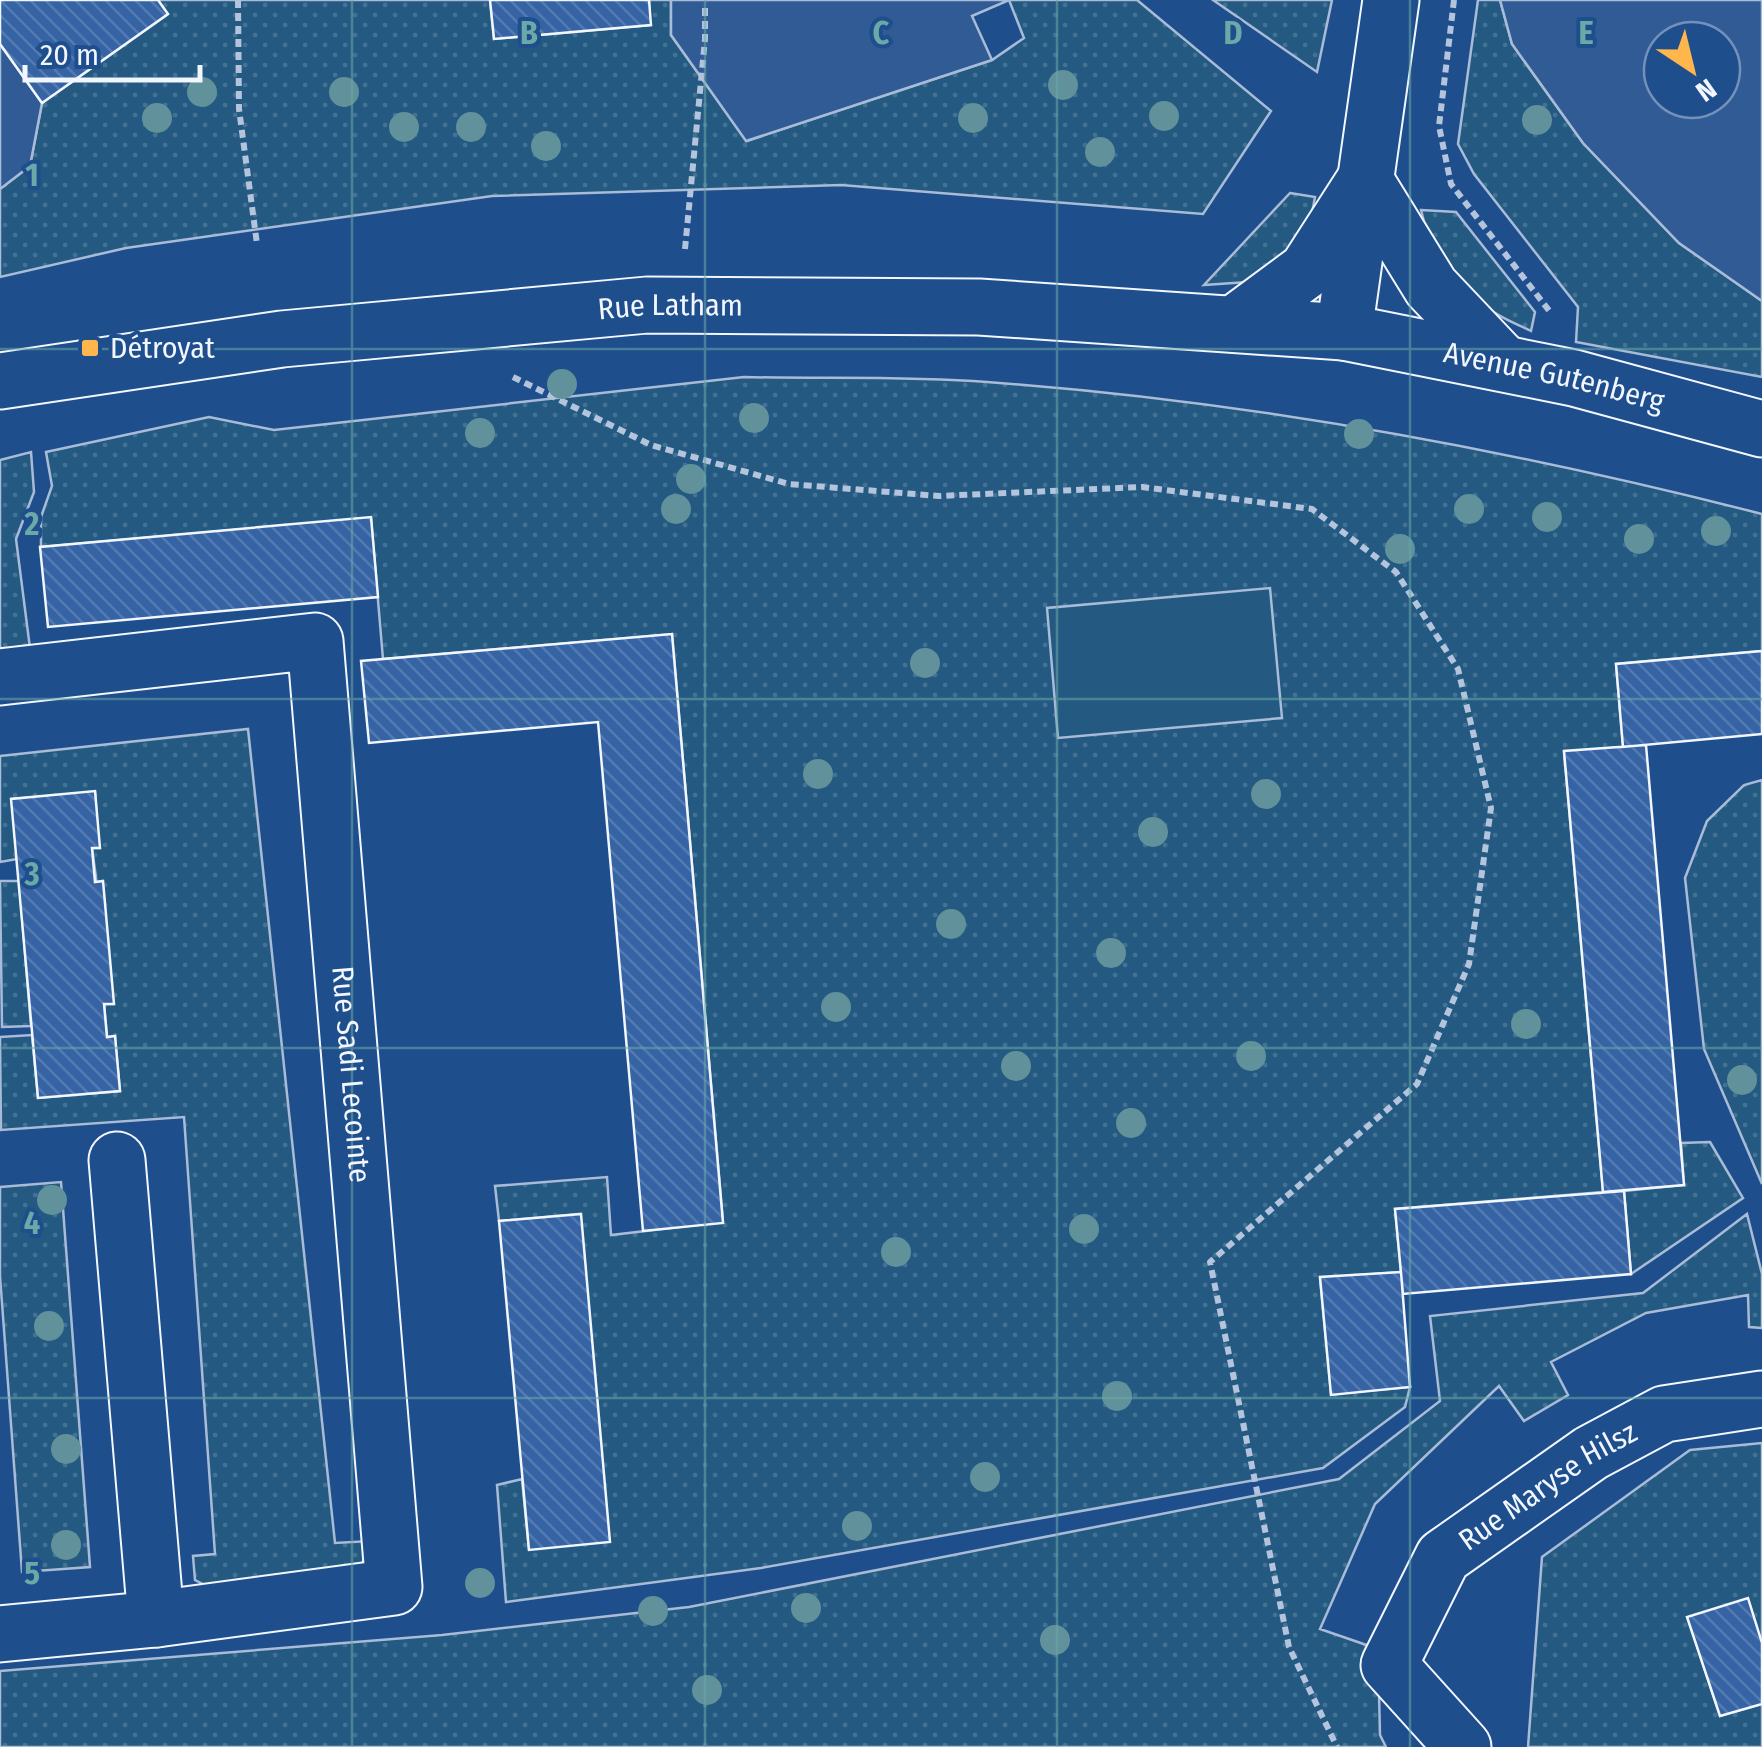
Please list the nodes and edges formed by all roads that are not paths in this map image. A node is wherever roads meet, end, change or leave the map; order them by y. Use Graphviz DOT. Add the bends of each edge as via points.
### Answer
graph roads {
  1 [pos="1391,0"];
  2 [pos="1365,180"];
  3 [pos="1234,324"];
  4 [pos="1344,332"];
  5 [pos="1503,364"];
  6 [pos="0,380"];
  7 [pos="1762,430"];
  8 [pos="0,677"];
  9 [pos="116,1160"];
  10 [pos="1762,1398"];
  11 [pos="156,1619"];
  12 [pos="0,1634"];
  13 [pos="1463,1747"];
  1 -- 2 [label="street"];
  2 -- 3 [label="street" via="1306,270"];
  2 -- 4 [label="street"];
  2 -- 5 [label="street" via="1430,286"];
  3 -- 4 [label="street, Rue Latham"];
  3 -- 6 [label="street, Rue Latham" via="980,307 647,305 282,339"];
  4 -- 5 [label="street, Avenue Gutenberg"];
  5 -- 7 [label="street, Avenue Gutenberg"];
  8 -- 11 [label="street, Rue Sadi Lecointe" via="315,641 394,1587"];
  9 -- 11 [label="street"];
  10 -- 13 [label="street, Rue Maryse Hilsz" via="1664,1414 1591,1453 1444,1557 1389,1665"];
  11 -- 12 [label="street, Rue Sadi Lecointe"];
}
